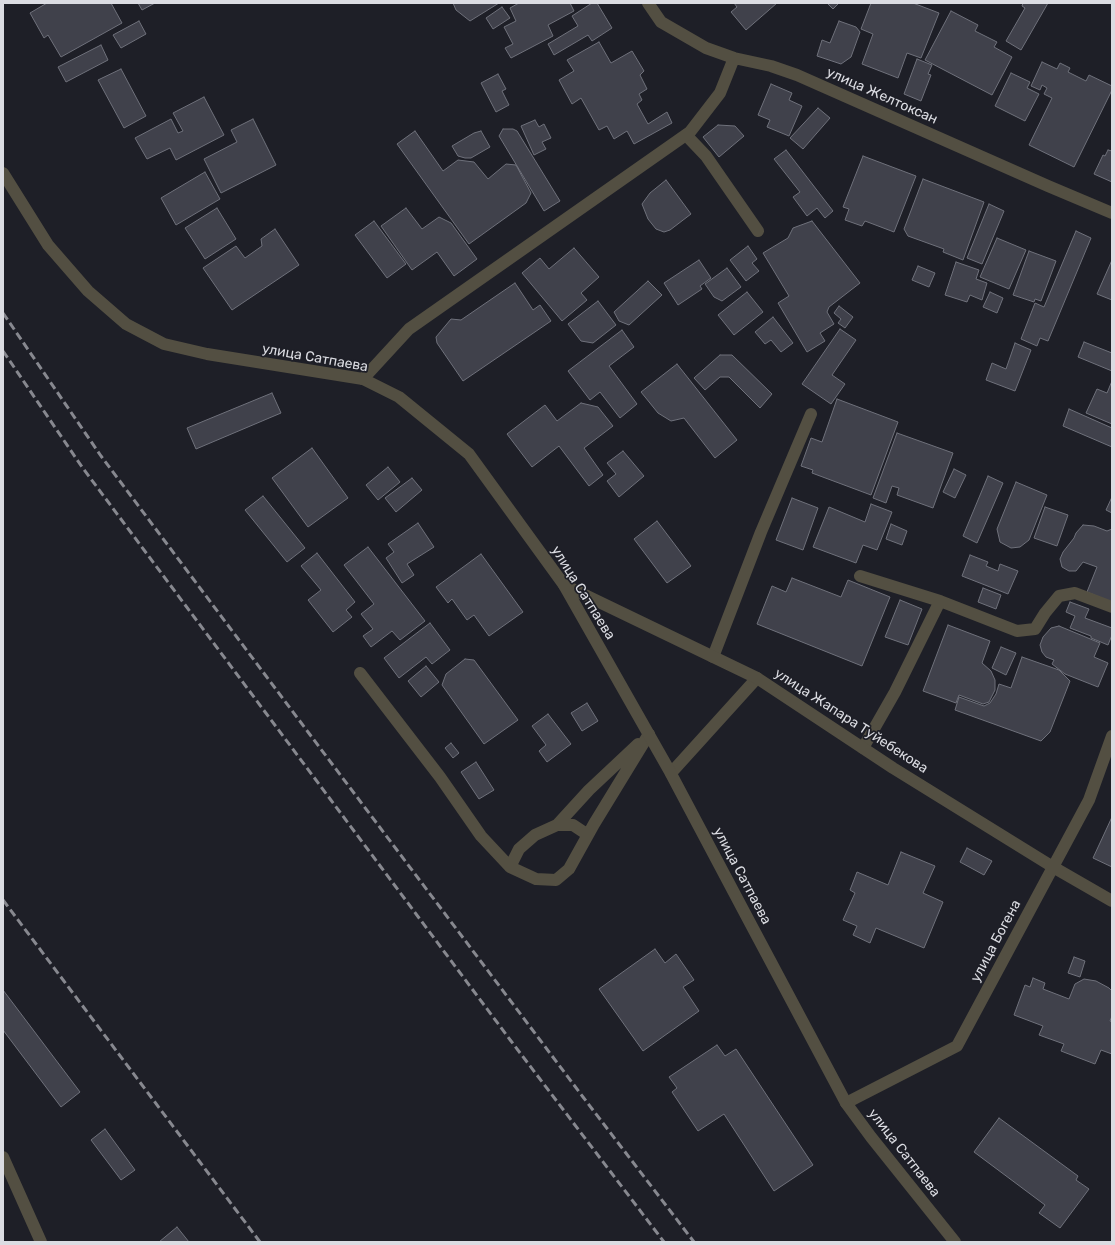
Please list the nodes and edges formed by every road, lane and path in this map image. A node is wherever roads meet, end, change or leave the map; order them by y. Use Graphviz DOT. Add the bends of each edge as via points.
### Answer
graph roads {
  1 [pos="648,3"];
  2 [pos="734,58"];
  3 [pos="686,135"];
  4 [pos="3,172"];
  5 [pos="1112,213"];
  6 [pos="758,232"];
  7 [pos="363,379"];
  8 [pos="811,414"];
  9 [pos="860,576"];
  10 [pos="564,585"];
  11 [pos="940,601"];
  12 [pos="1112,607"];
  13 [pos="713,657"];
  14 [pos="360,673"];
  15 [pos="758,678"];
  16 [pos="649,734"];
  17 [pos="1112,736"];
  18 [pos="863,748"];
  19 [pos="671,773"];
  20 [pos="557,825"];
  21 [pos="588,834"];
  22 [pos="510,867"];
  23 [pos="1053,867"];
  24 [pos="1112,901"];
  25 [pos="846,1103"];
  26 [pos="4,1163"];
  27 [pos="41,1242"];
  28 [pos="955,1242"];
  1 -- 2 [label="street, улица Желтоксан" via="660,22 706,48"];
  2 -- 3 [label="street" via="720,93"];
  2 -- 5 [label="street, улица Желтоксан" via="798,75"];
  3 -- 6 [label="street" via="706,156"];
  3 -- 7 [label="street" via="409,329"];
  4 -- 7 [label="street, улица Сатпаева" via="48,245 88,291 126,324 164,344 207,354"];
  7 -- 10 [label="street, улица Сатпаева" via="399,397 469,454"];
  8 -- 13 [label="street" via="761,532"];
  9 -- 11 [label="street"];
  10 -- 13 [label="street, улица Жапара Туйебекова"];
  10 -- 16 [label="street, улица Сатпаева"];
  11 -- 12 [label="street" via="1017,631 1035,629 1059,596 1075,593"];
  11 -- 18 [label="street" via="895,692"];
  13 -- 15 [label="street, улица Жапара Туйебекова"];
  14 -- 22 [label="street" via="440,777 481,836"];
  15 -- 18 [label="street, улица Жапара Туйебекова"];
  15 -- 19 [label="street"];
  16 -- 19 [label="street, улица Сатпаева"];
  16 -- 20 [label="street" via="588,790"];
  16 -- 21 [label="street"];
  17 -- 23 [label="street, улица Богена" via="1089,800"];
  18 -- 23 [label="street, улица Жапара Туйебекова"];
  19 -- 25 [label="street, улица Сатпаева"];
  20 -- 21 [label="street" via="573,825"];
  20 -- 22 [label="street" via="535,835 519,849"];
  21 -- 22 [label="street" via="569,869 556,880 536,878"];
  23 -- 24 [label="street, улица Жапара Туйебекова"];
  23 -- 25 [label="street, улица Богена" via="957,1046"];
  25 -- 28 [label="street, улица Сатпаева"];
  26 -- 27 [label="street"];
}
